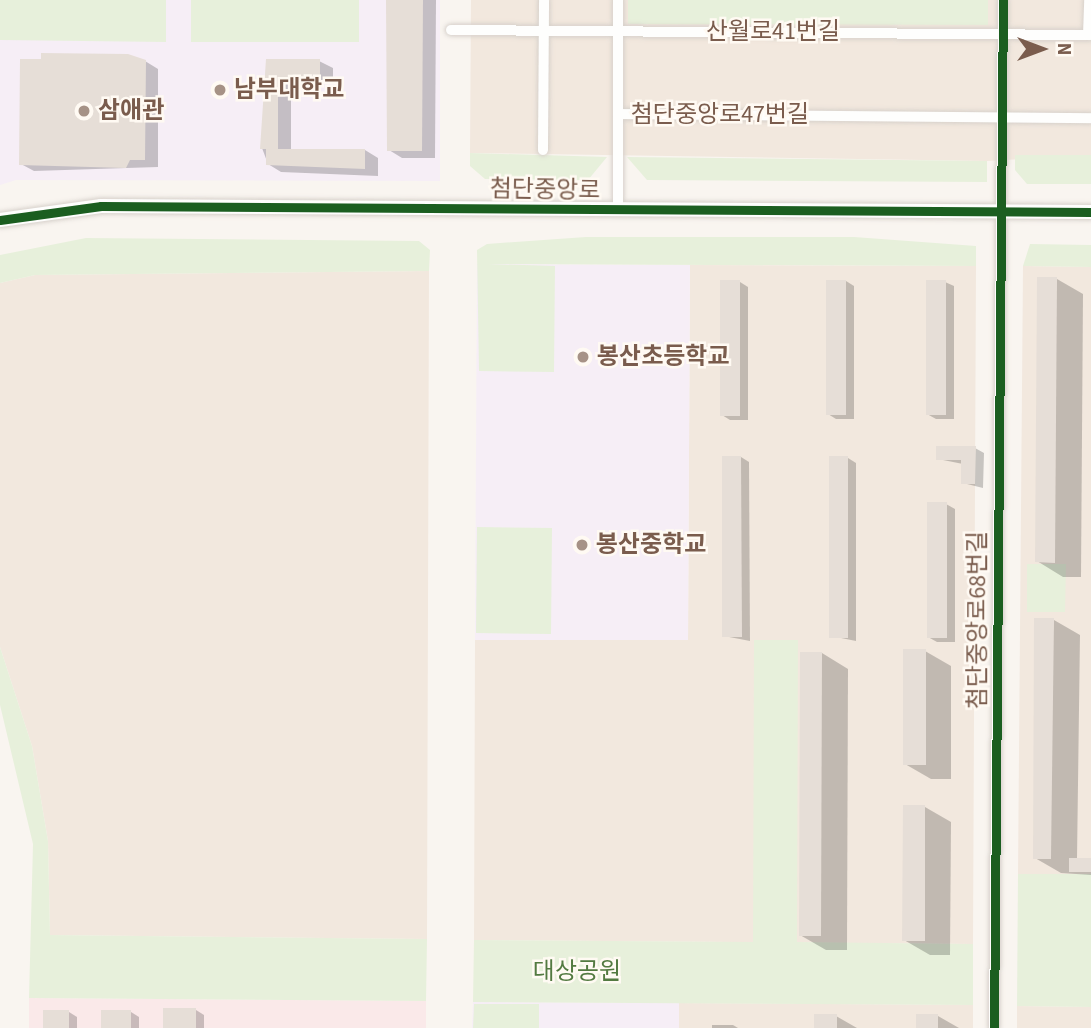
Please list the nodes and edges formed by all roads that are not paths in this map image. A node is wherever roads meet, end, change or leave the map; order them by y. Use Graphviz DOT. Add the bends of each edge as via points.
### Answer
graph roads {
  1 [pos="544,0"];
  2 [pos="618,0"];
  3 [pos="1003,0"];
  4 [pos="1088,0"];
  5 [pos="451,30"];
  6 [pos="544,31"];
  7 [pos="618,31"];
  8 [pos="1003,34"];
  9 [pos="1090,35"];
  10 [pos="618,114"];
  11 [pos="1002,117"];
  12 [pos="1091,118"];
  13 [pos="543,150"];
  14 [pos="618,210"];
  15 [pos="1001,212"];
  16 [pos="1091,212"];
  17 [pos="0,220"];
  18 [pos="994,1028"];
  1 -- 6 [label="street"];
  2 -- 7 [label="street, 첨단중앙로47번길"];
  3 -- 8 [label="street, 첨단중앙로68번길"];
  4 -- 9 [label="street"];
  5 -- 6 [label="street, 산월로41번길"];
  6 -- 7 [label="street, 산월로41번길"];
  6 -- 13 [label="street"];
  7 -- 8 [label="street, 산월로41번길"];
  7 -- 10 [label="street, 첨단중앙로47번길"];
  8 -- 9 [label="street, 산월로41번길"];
  8 -- 11 [label="street, 첨단중앙로68번길"];
  10 -- 11 [label="street, 첨단중앙로47번길"];
  10 -- 14 [label="street, 첨단중앙로47번길"];
  11 -- 12 [label="street, 첨단중앙로47번길"];
  11 -- 15 [label="street, 첨단중앙로68번길"];
  14 -- 15 [label="street, 첨단중앙로"];
  14 -- 17 [label="street, 첨단중앙로" via="100,206"];
  15 -- 16 [label="street, 첨단중앙로"];
  15 -- 18 [label="street, 첨단중앙로68번길"];
}
